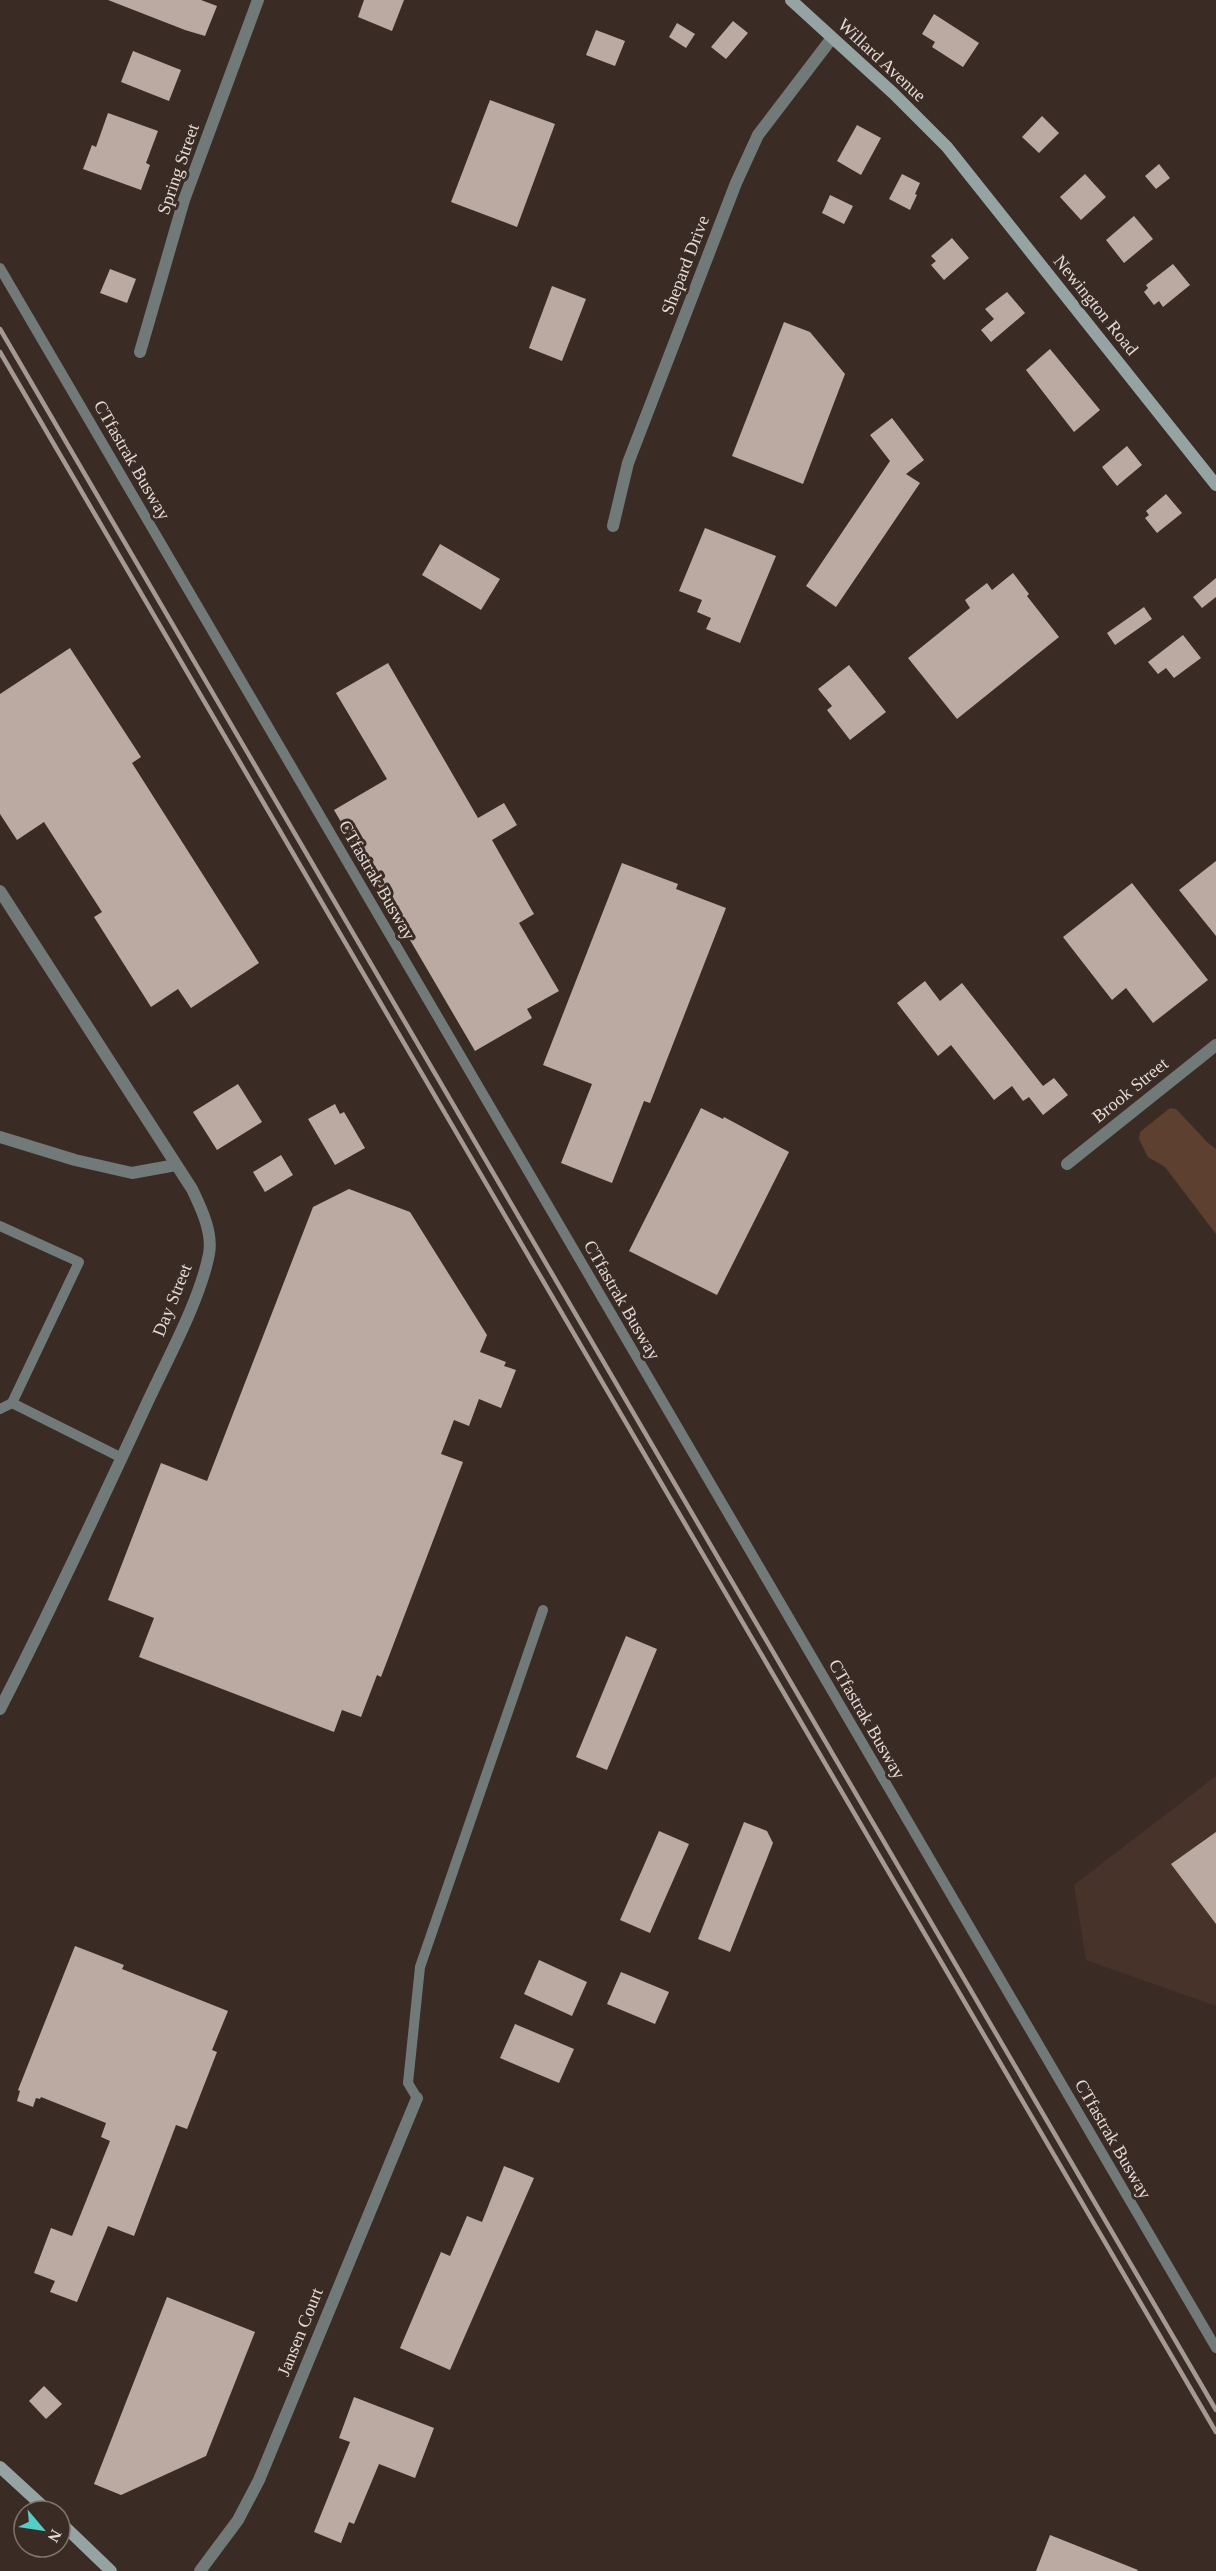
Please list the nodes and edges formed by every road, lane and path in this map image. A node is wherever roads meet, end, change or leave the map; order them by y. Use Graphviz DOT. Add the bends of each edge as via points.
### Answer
graph roads {
  1 [pos="258,0"];
  2 [pos="791,0"];
  3 [pos="832,38"];
  4 [pos="947,147"];
  5 [pos="0,268"];
  6 [pos="140,352"];
  7 [pos="1216,485"];
  8 [pos="613,526"];
  9 [pos="0,891"];
  10 [pos="1216,1045"];
  11 [pos="0,1137"];
  12 [pos="1067,1164"];
  13 [pos="177,1165"];
  14 [pos="0,1226"];
  15 [pos="12,1404"];
  16 [pos="0,1409"];
  17 [pos="122,1458"];
  18 [pos="543,1610"];
  19 [pos="0,1709"];
  20 [pos="417,2098"];
  21 [pos="1216,2348"];
  22 [pos="0,2467"];
  23 [pos="35,2499"];
  24 [pos="72,2534"];
  25 [pos="111,2571"];
  26 [pos="200,2571"];
  1 -- 6 [label="street, Spring Street" via="184,200"];
  2 -- 3 [label="main road, Willard Avenue"];
  3 -- 4 [label="main road, Willard Avenue"];
  3 -- 8 [label="street, Shepard Drive" via="758,135 736,183 628,463"];
  4 -- 7 [label="main road, Newington Road"];
  5 -- 21 [label="lane, CTfastrak Busway"];
  9 -- 13 [label="street, Day Street"];
  10 -- 12 [label="street, Brook Street"];
  11 -- 13 [label="street" via="132,1173"];
  13 -- 17 [label="street, Day Street" via="205,1216 210,1251 201,1283"];
  14 -- 15 [label="lane" via="79,1262"];
  15 -- 16 [label="lane"];
  15 -- 17 [label="lane"];
  17 -- 19 [label="street, Day Street" via="62,1590"];
  18 -- 20 [label="lane" via="420,1967 408,2083"];
  20 -- 26 [label="street, Jansen Court" via="259,2480 238,2520"];
  22 -- 23 [label="main road"];
  24 -- 25 [label="main road"];
}
